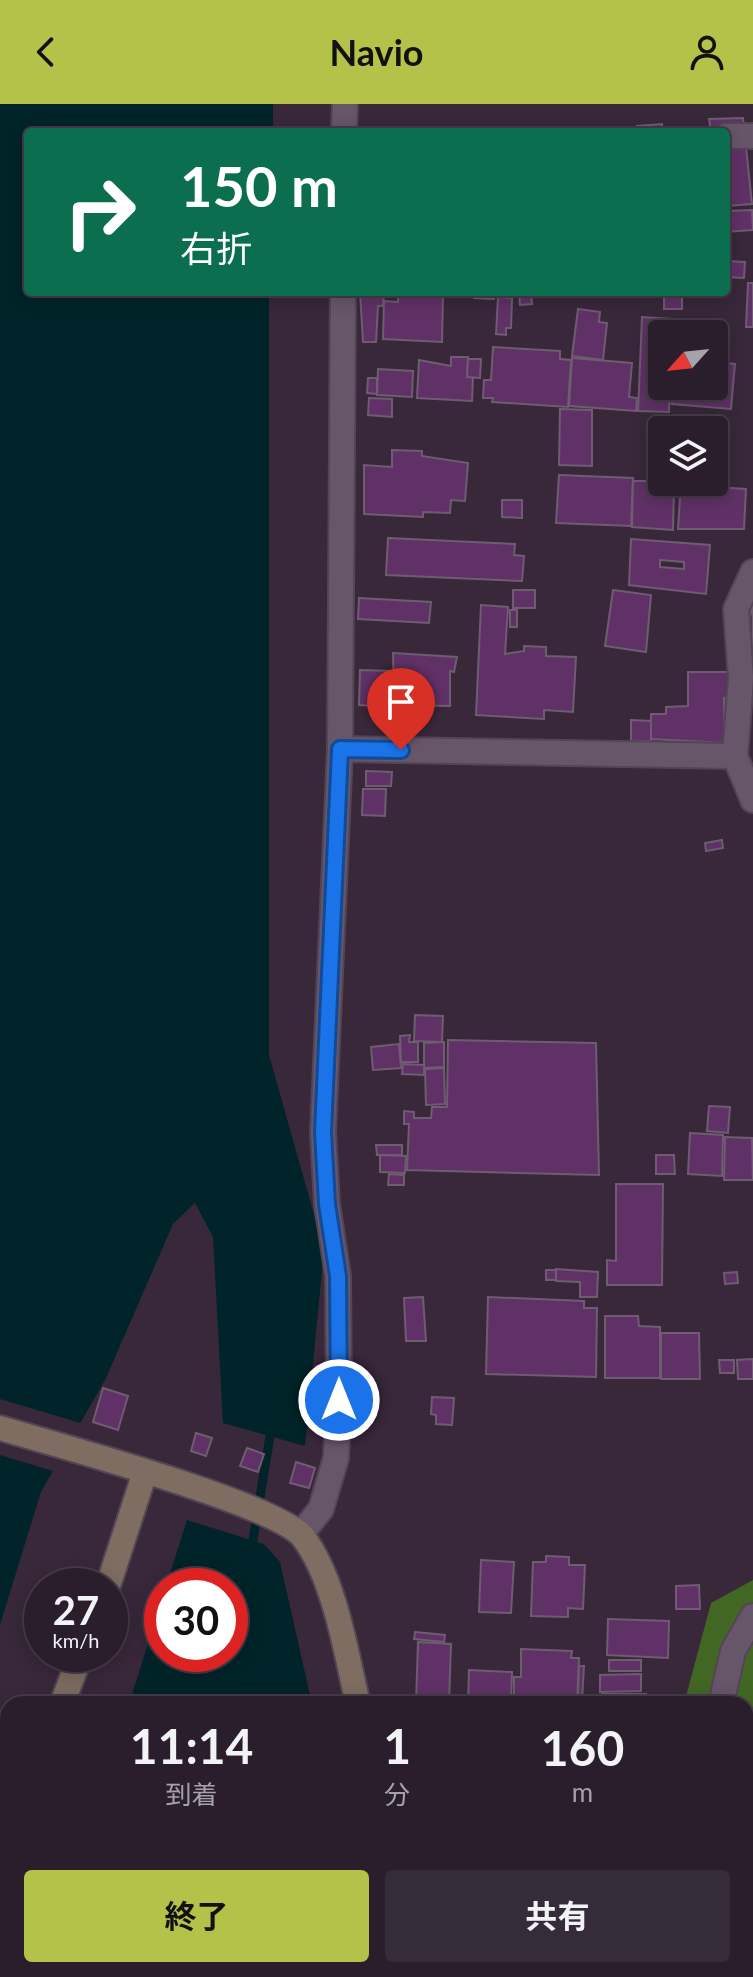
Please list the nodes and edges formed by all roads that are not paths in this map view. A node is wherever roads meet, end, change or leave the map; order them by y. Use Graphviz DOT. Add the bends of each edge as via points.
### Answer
graph roads {
  1 [pos="345,104"];
  2 [pos="344,128"];
  3 [pos="730,136"];
  4 [pos="753,136"];
  5 [pos="343,296"];
  6 [pos="753,572"];
  7 [pos="340,749"];
  8 [pos="735,756"];
  9 [pos="753,800"];
  10 [pos="0,1428"];
  11 [pos="145,1472"];
  12 [pos="301,1534"];
  13 [pos="114,1568"];
  14 [pos="753,1616"];
  15 [pos="74,1672"];
  16 [pos="65,1696"];
  17 [pos="356,1696"];
  18 [pos="723,1696"];
  1 -- 2 [label="street"];
  3 -- 4 [label="street"];
  5 -- 7 [label="street"];
  6 -- 8 [label="street" via="736,609 741,678"];
  7 -- 8 [label="street"];
  7 -- 12 [label="street" via="323,1132 338,1276 338,1429 336,1458 321,1509"];
  8 -- 9 [label="street"];
  10 -- 11 [label="street"];
  11 -- 12 [label="street" via="281,1520"];
  11 -- 13 [label="street"];
  12 -- 17 [label="street" via="320,1564"];
  14 -- 18 [label="street" via="733,1651"];
  15 -- 16 [label="street"];
}
